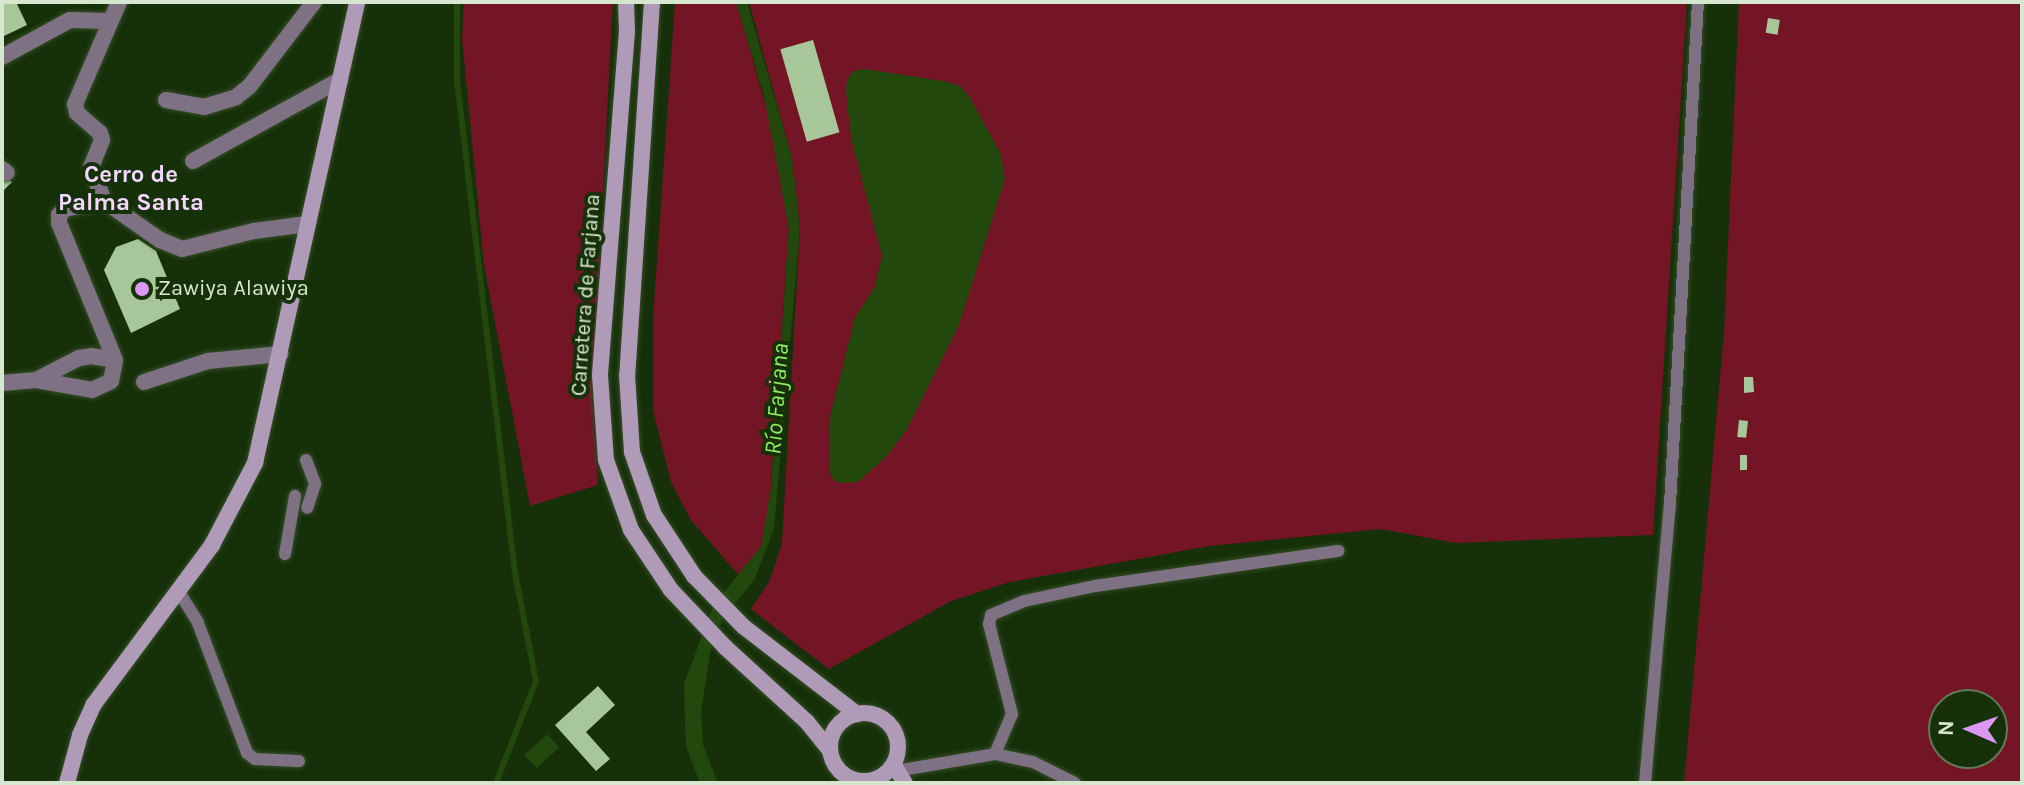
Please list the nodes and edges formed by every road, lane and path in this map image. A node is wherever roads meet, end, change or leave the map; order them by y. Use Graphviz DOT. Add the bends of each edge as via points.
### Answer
graph roads {
  1 [pos="119,2"];
  2 [pos="314,2"];
  3 [pos="357,2"];
  4 [pos="626,2"];
  5 [pos="652,2"];
  6 [pos="1698,2"];
  7 [pos="111,21"];
  8 [pos="2,57"];
  9 [pos="340,80"];
  10 [pos="166,100"];
  11 [pos="193,161"];
  12 [pos="104,201"];
  13 [pos="308,224"];
  14 [pos="281,354"];
  15 [pos="115,360"];
  16 [pos="2,364"];
  17 [pos="36,380"];
  18 [pos="6,382"];
  19 [pos="144,382"];
  20 [pos="306,460"];
  21 [pos="295,496"];
  22 [pos="307,508"];
  23 [pos="1339,551"];
  24 [pos="285,554"];
  25 [pos="179,592"];
  26 [pos="857,714"];
  27 [pos="829,749"];
  28 [pos="995,754"];
  29 [pos="299,761"];
  30 [pos="898,773"];
  31 [pos="865,782"];
  32 [pos="67,783"];
  33 [pos="1075,783"];
  34 [pos="1645,783"];
  1 -- 7 [label="street"];
  2 -- 10 [label="street" via="236,97 204,107"];
  3 -- 9 [label="main road"];
  4 -- 27 [label="main road, Carretera de Farjana" via="600,375 606,460 631,530 681,601"];
  5 -- 26 [label="main road, Carretera de Farjana" via="629,327 627,418 632,452 654,515 694,576 744,627"];
  6 -- 34 [label="lane" via="1670,504"];
  7 -- 8 [label="street" via="70,20"];
  7 -- 12 [label="street" via="75,104 77,113 100,133 91,167"];
  9 -- 11 [label="street"];
  9 -- 13 [label="main road"];
  12 -- 13 [label="street" via="182,249"];
  12 -- 15 [label="street" via="65,209 59,223"];
  13 -- 14 [label="main road"];
  14 -- 19 [label="street" via="208,361"];
  14 -- 25 [label="main road" via="255,463 212,545"];
  15 -- 17 [label="street" via="79,358"];
  15 -- 17 [label="street" via="116,371 103,388 80,390"];
  16 -- 18 [label="street"];
  17 -- 18 [label="street"];
  20 -- 22 [label="lane" via="315,484"];
  21 -- 24 [label="lane"];
  23 -- 28 [label="lane" via="1095,586 1024,601 991,615 1012,705 1010,724"];
  25 -- 29 [label="lane" via="198,623 247,753 255,759"];
  25 -- 32 [label="main road" via="94,704"];
  26 -- 27 [label="main road" via="834,730"];
  26 -- 30 [label="main road, Carretera de Farjana" via="876,715 892,727"];
  27 -- 31 [label="main road, Carretera de Farjana" via="844,776"];
  28 -- 30 [label="lane"];
  28 -- 33 [label="lane" via="1033,762"];
  30 -- 31 [label="main road, Carretera de Farjana"];
}
